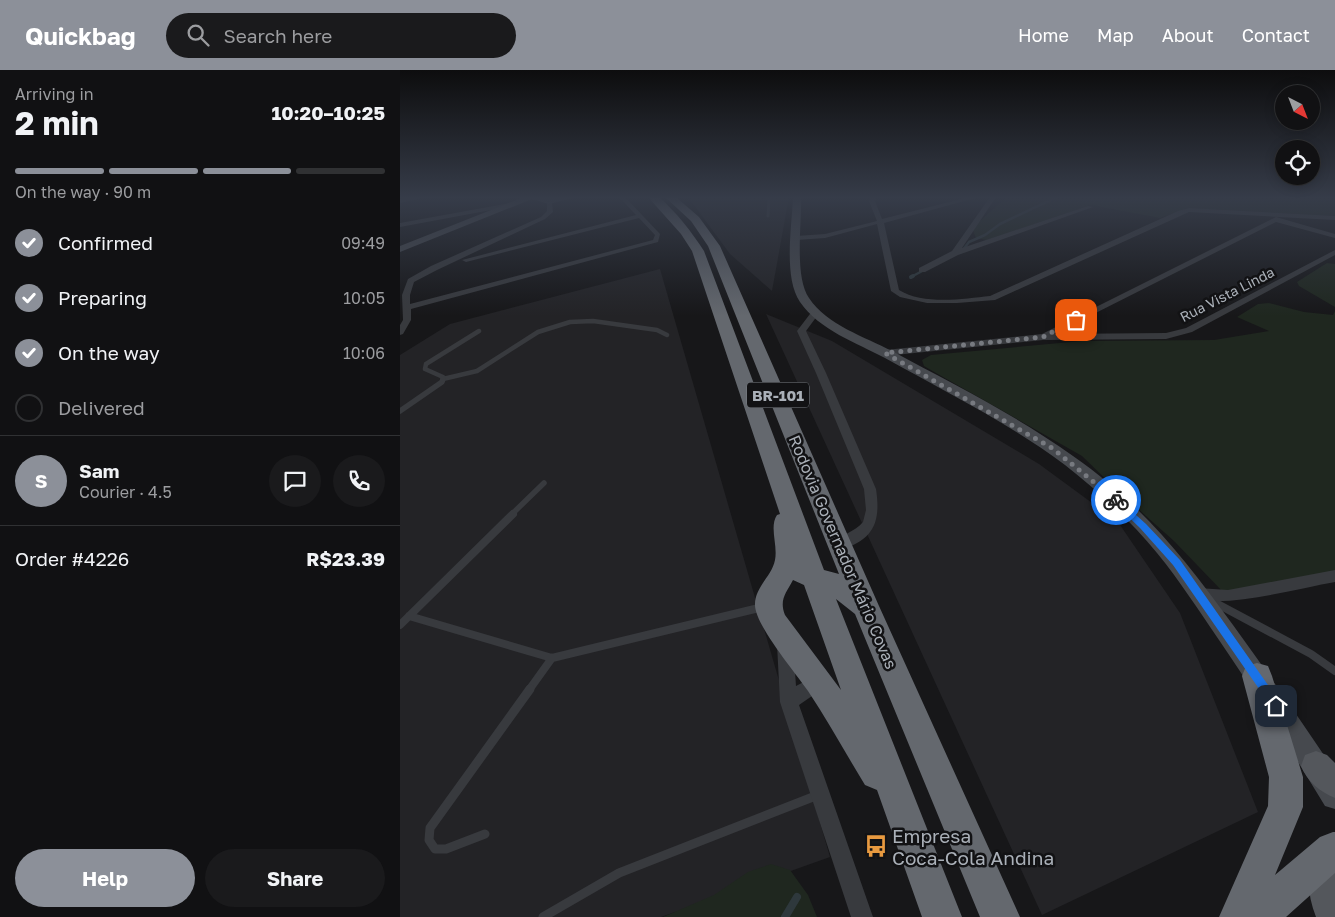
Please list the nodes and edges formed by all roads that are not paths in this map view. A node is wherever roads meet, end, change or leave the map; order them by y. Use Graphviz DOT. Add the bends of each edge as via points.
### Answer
graph roads {
  1 [pos="431,237"];
  2 [pos="503,237"];
  3 [pos="559,237"];
  4 [pos="657,237"];
  5 [pos="689,237"];
  6 [pos="707,237"];
  7 [pos="817,237"];
  8 [pos="883,237"];
  9 [pos="966,237"];
  10 [pos="1003,237"];
  11 [pos="1126,237"];
  12 [pos="1235,237"];
  13 [pos="796,238"];
  14 [pos="400,249"];
  15 [pos="1335,252"];
  16 [pos="955,253"];
  17 [pos="1325,258"];
  18 [pos="1335,261"];
  19 [pos="434,268"];
  20 [pos="922,270"];
  21 [pos="407,307"];
  22 [pos="816,312"];
  23 [pos="479,331"];
  24 [pos="400,332"];
  25 [pos="667,335"];
  26 [pos="1043,337"];
  27 [pos="885,353"];
  28 [pos="443,379"];
  29 [pos="400,411"];
  30 [pos="779,480"];
  31 [pos="544,483"];
  32 [pos="840,545"];
  33 [pos="1335,576"];
  34 [pos="814,577"];
  35 [pos="1198,594"];
  36 [pos="773,595"];
  37 [pos="865,606"];
  38 [pos="409,616"];
  39 [pos="400,625"];
  40 [pos="784,635"];
  41 [pos="552,658"];
  42 [pos="1335,671"];
  43 [pos="1257,676"];
  44 [pos="819,682"];
  45 [pos="789,702"];
  46 [pos="1326,774"];
  47 [pos="819,794"];
  48 [pos="1335,796"];
  49 [pos="485,834"];
  50 [pos="911,838"];
  51 [pos="1334,850"];
  52 [pos="543,917"];
  53 [pos="862,917"];
  54 [pos="942,917"];
  55 [pos="1000,917"];
  56 [pos="1239,917"];
  57 [pos="1257,917"];
  58 [pos="1334,917"];
  1 -- 14 [label="main road"];
  2 -- 19 [label="street"];
  3 -- 19 [label="street"];
  4 -- 21 [label="street" via="656,241"];
  5 -- 30 [label="highway, Rodovia Governador Mário Covas / BR-101" via="698,251 718,303"];
  6 -- 32 [label="highway, Rodovia Governador Mário Covas / BR-101" via="714,246"];
  7 -- 13 [label="street"];
  8 -- 11 [label="street" via="896,292 916,299 971,300 992,298"];
  9 -- 16 [label="street"];
  10 -- 16 [label="street"];
  12 -- 26 [label="street"];
  13 -- 22 [label="main road" via="799,289 803,299"];
  15 -- 17 [label="street, Rua Vista Linda"];
  16 -- 20 [label="street"];
  17 -- 18 [label="street"];
  17 -- 26 [label="street, Rua Vista Linda" via="1177,334"];
  19 -- 21 [label="street" via="411,281 406,295"];
  21 -- 24 [label="street" via="408,320"];
  22 -- 27 [label="main road"];
  22 -- 32 [label="street" via="800,332 821,373 870,490 874,509 872,521 859,535"];
  23 -- 28 [label="lane" via="426,364 425,369"];
  25 -- 28 [label="lane" via="657,330 593,321 570,322 538,332 466,376"];
  26 -- 27 [label="street, Rua Vista Linda"];
  27 -- 35 [label="main road" via="998,416 1066,459 1143,526"];
  28 -- 29 [label="lane"];
  30 -- 34 [label="highway, Rodovia Governador Mário Covas / BR-101"];
  30 -- 36 [label="highway" via="788,549 786,568"];
  31 -- 38 [label="lane"];
  32 -- 37 [label="highway, Rodovia Governador Mário Covas / BR-101"];
  33 -- 35 [label="street" via="1228,596"];
  34 -- 36 [label="highway" via="799,575 784,580"];
  34 -- 37 [label="highway" via="832,582"];
  34 -- 50 [label="highway, Rodovia Governador Mário Covas / BR-101"];
  35 -- 42 [label="lane" via="1311,654"];
  35 -- 43 [label="main road"];
  36 -- 40 [label="highway" via="774,621"];
  36 -- 41 [label="lane"];
  37 -- 55 [label="highway, Rodovia Governador Mário Covas / BR-101"];
  38 -- 39 [label="lane"];
  38 -- 41 [label="lane"];
  40 -- 44 [label="highway"];
  40 -- 45 [label="street"];
  41 -- 49 [label="lane" via="430,828 428,837 435,849 446,849"];
  43 -- 46 [label="main road"];
  43 -- 56 [label="highway" via="1286,777 1285,806"];
  44 -- 45 [label="street"];
  44 -- 50 [label="highway" via="869,760"];
  45 -- 47 [label="street"];
  46 -- 48 [label="main road"];
  47 -- 52 [label="lane" via="619,873"];
  47 -- 53 [label="street"];
  50 -- 54 [label="highway, Rodovia Governador Mário Covas / BR-101"];
  51 -- 57 [label="highway"];
  51 -- 58 [label="main road" via="1324,873 1328,905"];
}
